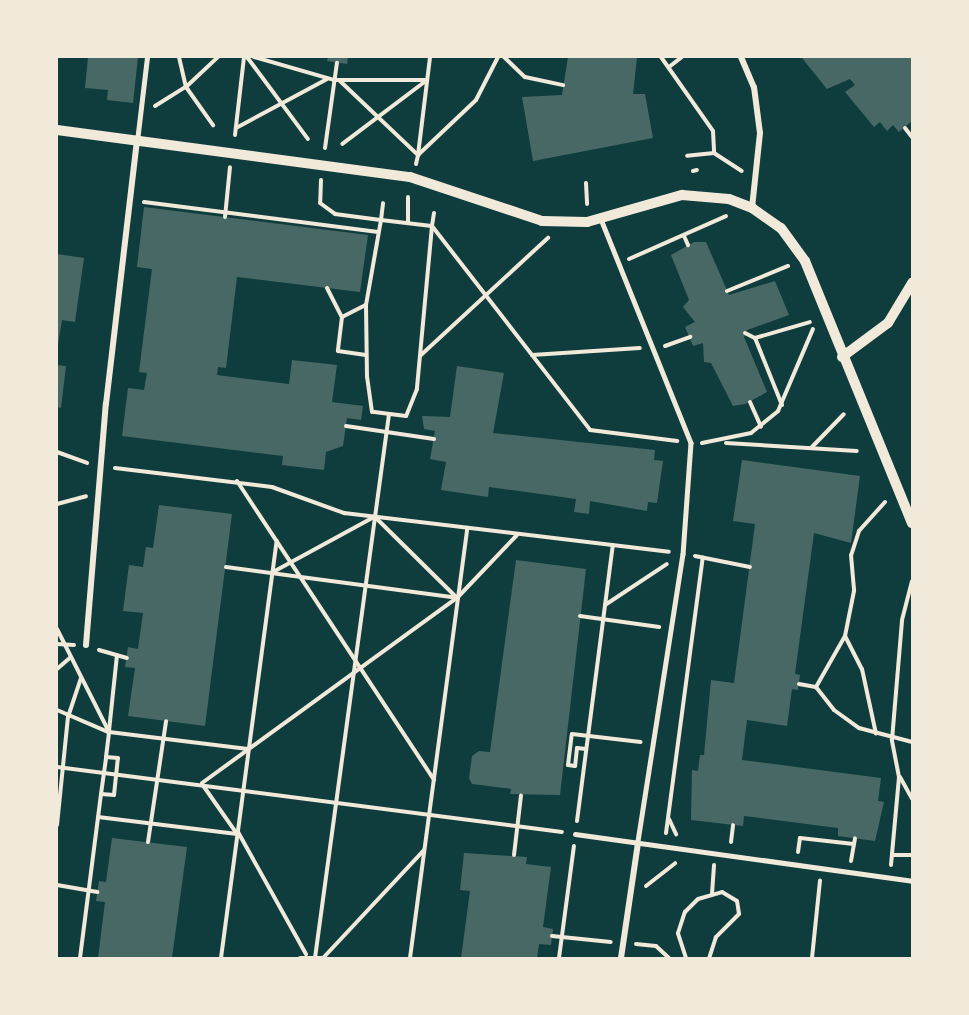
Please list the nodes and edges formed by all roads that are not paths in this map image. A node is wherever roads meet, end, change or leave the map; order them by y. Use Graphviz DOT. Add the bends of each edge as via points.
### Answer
graph roads {
  1 [pos="147,57"];
  2 [pos="741,57"];
  3 [pos="57,130"];
  4 [pos="137,141"];
  5 [pos="752,208"];
  6 [pos="601,218"];
  7 [pos="912,284"];
  8 [pos="842,357"];
  9 [pos="912,523"];
  10 [pos="86,645"];
  11 [pos="575,834"];
  12 [pos="638,843"];
  13 [pos="912,881"];
  14 [pos="621,958"];
  1 -- 4 [label="street"];
  2 -- 5 [label="street" via="754,87 760,133"];
  3 -- 4 [label="street"];
  4 -- 6 [label="street" via="410,177 542,221 568,224"];
  4 -- 10 [label="street"];
  5 -- 6 [label="street" via="729,199 682,195"];
  5 -- 8 [label="street" via="781,228 805,261"];
  6 -- 12 [label="lane" via="692,442 683,554"];
  7 -- 8 [label="street" via="888,323"];
  8 -- 9 [label="street"];
  11 -- 12 [label="street"];
  12 -- 13 [label="street"];
  12 -- 14 [label="street"];
}
